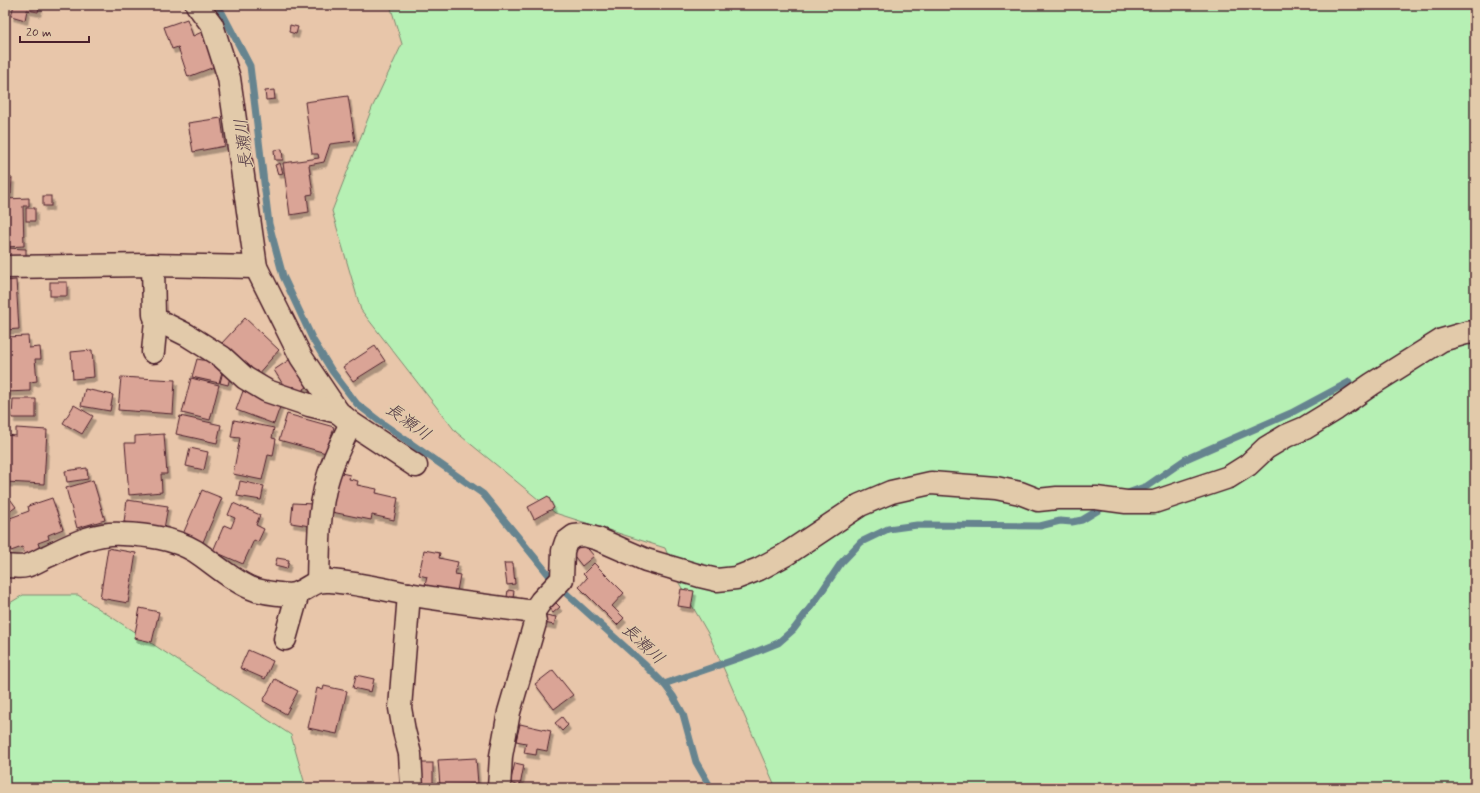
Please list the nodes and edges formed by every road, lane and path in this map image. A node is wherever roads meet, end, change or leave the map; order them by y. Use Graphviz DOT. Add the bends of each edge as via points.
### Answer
graph roads {
  1 [pos="197,5"];
  2 [pos="153,266"];
  3 [pos="5,267"];
  4 [pos="256,267"];
  5 [pos="156,320"];
  6 [pos="1475,332"];
  7 [pos="153,352"];
  8 [pos="345,418"];
  9 [pos="416,466"];
  10 [pos="5,566"];
  11 [pos="318,581"];
  12 [pos="298,593"];
  13 [pos="409,594"];
  14 [pos="532,614"];
  15 [pos="285,639"];
  16 [pos="412,788"];
  17 [pos="498,788"];
  1 -- 4 [label="street" via="212,25 229,78"];
  2 -- 3 [label="street"];
  2 -- 4 [label="street"];
  2 -- 5 [label="street"];
  4 -- 8 [label="street" via="301,357"];
  5 -- 7 [label="street"];
  5 -- 8 [label="street" via="222,357 245,378 267,391"];
  6 -- 14 [label="street" via="1442,340 1336,410 1266,448 1248,465 1229,477 1154,502 1096,498 1038,500 996,488 931,483 891,492 860,505 760,569 736,578 717,580 646,560 598,539 584,535 574,536 566,542 556,585"];
  8 -- 9 [label="street"];
  8 -- 11 [label="street" via="321,512"];
  10 -- 12 [label="street" via="25,566 81,540 121,533 177,542 194,550 255,590"];
  11 -- 12 [label="street"];
  11 -- 13 [label="street" via="361,585"];
  12 -- 15 [label="street"];
  13 -- 14 [label="street" via="527,611"];
  13 -- 16 [label="street" via="400,708 410,754"];
  14 -- 17 [label="street" via="535,623 509,712"];
}
